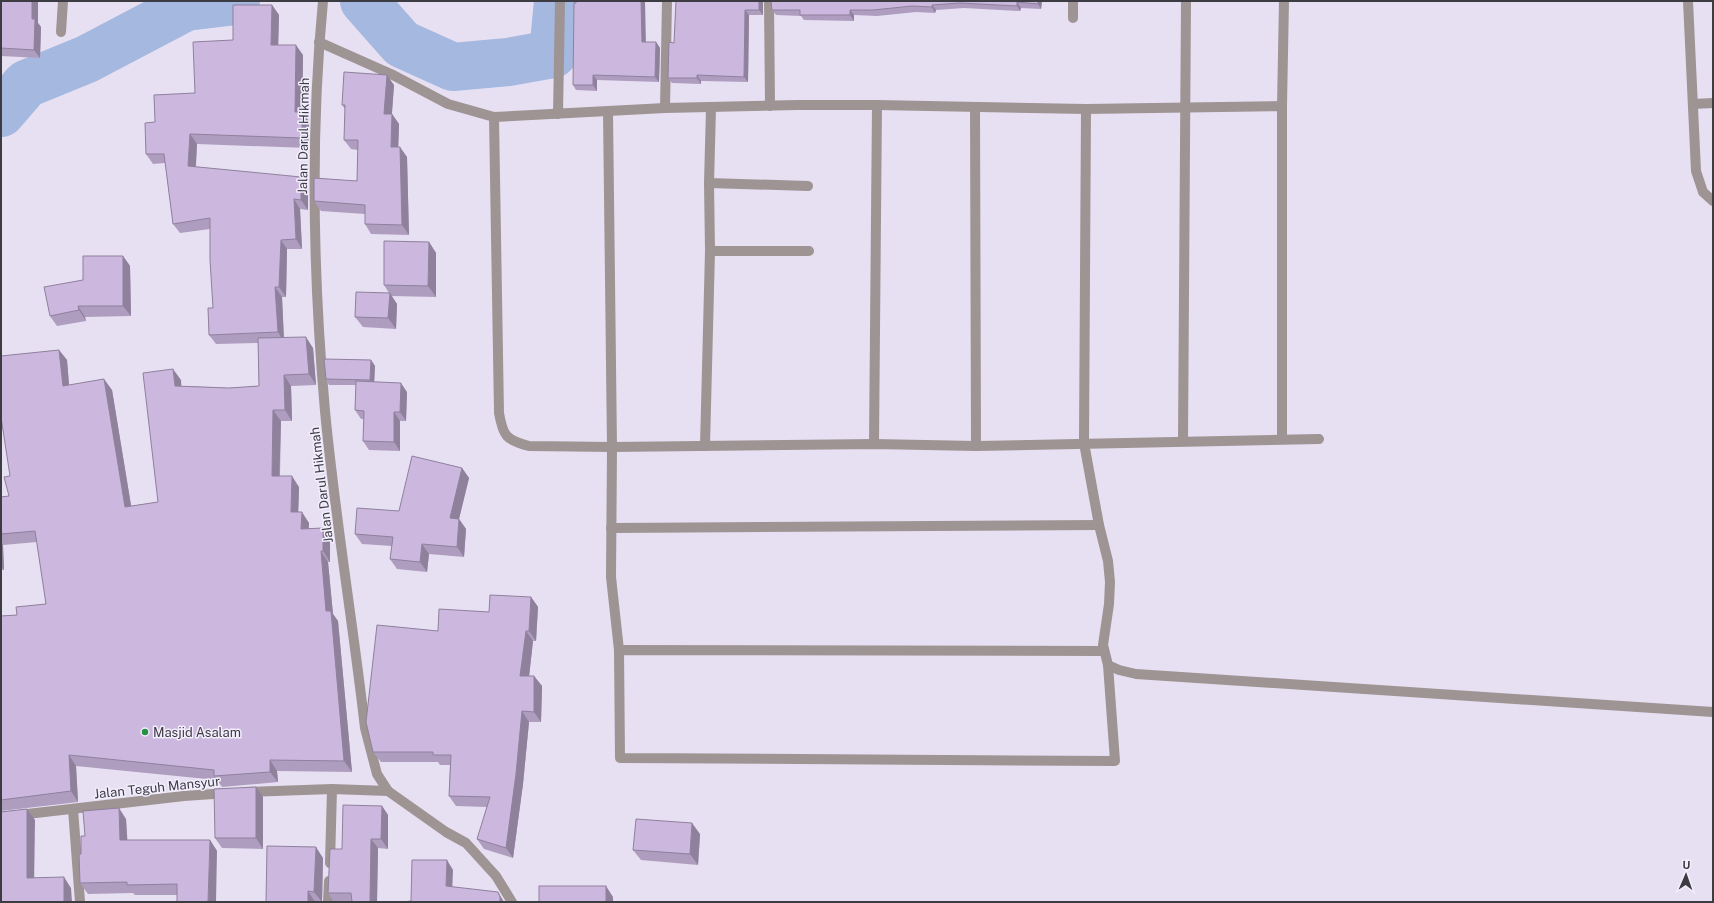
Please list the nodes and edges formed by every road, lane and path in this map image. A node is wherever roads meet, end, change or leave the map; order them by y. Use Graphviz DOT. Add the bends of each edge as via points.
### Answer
graph roads {
  1 [pos="63,1"];
  2 [pos="323,1"];
  3 [pos="560,1"];
  4 [pos="667,1"];
  5 [pos="769,1"];
  6 [pos="1073,1"];
  7 [pos="1186,1"];
  8 [pos="1284,1"];
  9 [pos="1688,1"];
  10 [pos="1073,18"];
  11 [pos="62,32"];
  12 [pos="319,42"];
  13 [pos="1713,103"];
  14 [pos="877,104"];
  15 [pos="1693,104"];
  16 [pos="770,106"];
  17 [pos="1282,106"];
  18 [pos="975,107"];
  19 [pos="665,108"];
  20 [pos="711,108"];
  21 [pos="1185,108"];
  22 [pos="1086,109"];
  23 [pos="608,112"];
  24 [pos="558,114"];
  25 [pos="494,117"];
  26 [pos="709,183"];
  27 [pos="808,186"];
  28 [pos="1713,201"];
  29 [pos="710,251"];
  30 [pos="810,251"];
  31 [pos="1319,439"];
  32 [pos="1282,440"];
  33 [pos="1183,441"];
  34 [pos="1084,443"];
  35 [pos="874,444"];
  36 [pos="705,446"];
  37 [pos="976,446"];
  38 [pos="612,447"];
  39 [pos="1100,525"];
  40 [pos="611,528"];
  41 [pos="619,650"];
  42 [pos="1103,651"];
  43 [pos="1108,665"];
  44 [pos="1713,712"];
  45 [pos="332,789"];
  46 [pos="388,790"];
  47 [pos="73,809"];
  48 [pos="1,817"];
  49 [pos="80,902"];
  50 [pos="328,902"];
  51 [pos="512,902"];
  1 -- 11 [label="street"];
  2 -- 12 [label="street, Jalan Darul Hikmah"];
  3 -- 24 [label="street"];
  4 -- 19 [label="street"];
  5 -- 16 [label="street"];
  6 -- 10 [label="street"];
  7 -- 21 [label="street"];
  8 -- 17 [label="street"];
  9 -- 15 [label="street"];
  12 -- 25 [label="street" via="391,74 448,104"];
  12 -- 46 [label="street, Jalan Darul Hikmah" via="315,166 316,280 325,412 365,728 377,774"];
  13 -- 15 [label="street"];
  14 -- 16 [label="street"];
  14 -- 18 [label="street"];
  14 -- 35 [label="street"];
  15 -- 28 [label="street" via="1696,171 1703,192"];
  16 -- 20 [label="street"];
  17 -- 21 [label="street"];
  17 -- 32 [label="street"];
  18 -- 22 [label="street"];
  18 -- 37 [label="street"];
  19 -- 20 [label="street"];
  19 -- 23 [label="street"];
  20 -- 26 [label="street"];
  21 -- 22 [label="street"];
  21 -- 33 [label="street"];
  22 -- 34 [label="street"];
  23 -- 24 [label="street"];
  23 -- 38 [label="street"];
  24 -- 25 [label="street"];
  25 -- 38 [label="street" via="501,425 508,438 529,446"];
  26 -- 27 [label="street"];
  26 -- 29 [label="street"];
  29 -- 30 [label="street"];
  29 -- 36 [label="street"];
  31 -- 32 [label="street"];
  32 -- 33 [label="street"];
  33 -- 34 [label="street"];
  34 -- 37 [label="street"];
  34 -- 39 [label="street"];
  35 -- 36 [label="street"];
  35 -- 37 [label="street"];
  36 -- 38 [label="street"];
  38 -- 40 [label="street"];
  39 -- 40 [label="street"];
  39 -- 42 [label="street" via="1110,582"];
  40 -- 41 [label="street" via="611,577"];
  41 -- 42 [label="street"];
  41 -- 43 [label="street" via="620,758 1115,761"];
  42 -- 43 [label="street"];
  43 -- 44 [label="street" via="1136,674"];
  45 -- 46 [label="street, Jalan Teguh Mansyur"];
  45 -- 47 [label="street, Jalan Teguh Mansyur" via="256,791"];
  45 -- 50 [label="street"];
  46 -- 51 [label="street, Jalan Darul Hikmah" via="446,832 466,843 496,876"];
  47 -- 48 [label="street, Jalan Teguh Mansyur"];
  47 -- 49 [label="street"];
}
